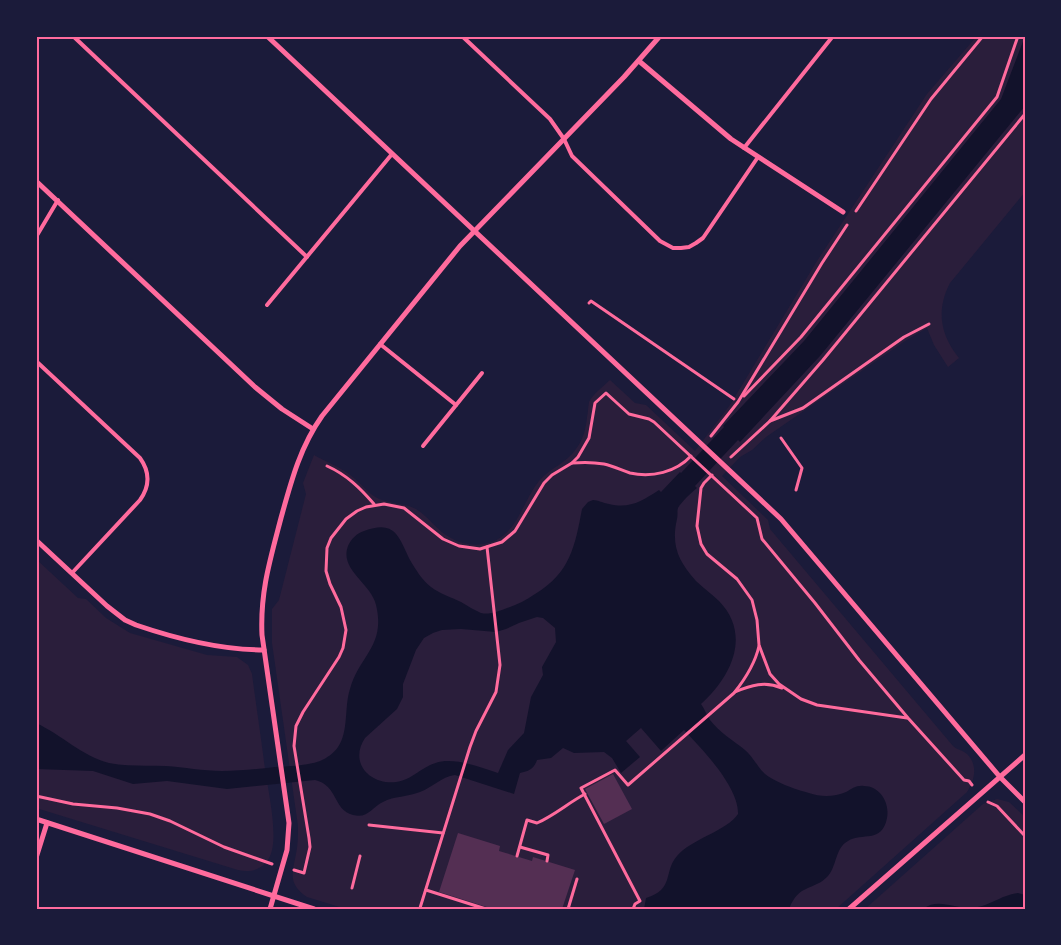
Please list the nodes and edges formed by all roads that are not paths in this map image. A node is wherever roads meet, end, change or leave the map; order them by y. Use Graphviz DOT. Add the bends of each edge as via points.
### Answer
graph roads {
  1 [pos="74,36"];
  2 [pos="267,36"];
  3 [pos="462,36"];
  4 [pos="660,36"];
  5 [pos="833,36"];
  6 [pos="639,61"];
  7 [pos="564,139"];
  8 [pos="744,148"];
  9 [pos="392,154"];
  10 [pos="758,157"];
  11 [pos="36,181"];
  12 [pos="58,200"];
  13 [pos="843,212"];
  14 [pos="475,231"];
  15 [pos="36,237"];
  16 [pos="307,257"];
  17 [pos="267,305"];
  18 [pos="380,344"];
  19 [pos="36,361"];
  20 [pos="482,373"];
  21 [pos="456,405"];
  22 [pos="313,429"];
  23 [pos="423,446"];
  24 [pos="36,540"];
  25 [pos="72,573"];
  26 [pos="264,650"];
  27 [pos="1025,755"];
  28 [pos="1000,777"];
  29 [pos="1025,802"];
  30 [pos="36,819"];
  31 [pos="47,823"];
  32 [pos="36,858"];
  33 [pos="275,896"];
  34 [pos="270,909"];
  35 [pos="314,909"];
  36 [pos="849,909"];
  1 -- 16 [label="lane"];
  2 -- 9 [label="street"];
  3 -- 7 [label="lane" via="550,119"];
  4 -- 6 [label="street"];
  5 -- 8 [label="lane"];
  6 -- 7 [label="street"];
  6 -- 8 [label="street"];
  7 -- 10 [label="lane" via="572,156 660,241 673,248 689,247 703,238"];
  7 -- 14 [label="street"];
  8 -- 10 [label="street"];
  9 -- 14 [label="street"];
  9 -- 16 [label="lane"];
  10 -- 13 [label="street"];
  11 -- 12 [label="street"];
  12 -- 15 [label="lane"];
  12 -- 22 [label="street" via="255,387"];
  14 -- 18 [label="street"];
  14 -- 28 [label="street" via="798,538"];
  16 -- 17 [label="lane"];
  18 -- 21 [label="lane"];
  18 -- 22 [label="street"];
  19 -- 25 [label="lane" via="140,458 147,471 147,487 140,500"];
  20 -- 21 [label="lane"];
  21 -- 23 [label="lane"];
  22 -- 26 [label="street" via="293,476 266,574 261,620"];
  24 -- 25 [label="street"];
  25 -- 26 [label="street" via="116,614 136,625 207,645"];
  26 -- 33 [label="street" via="289,830 284,867"];
  27 -- 28 [label="street"];
  28 -- 29 [label="street"];
  28 -- 36 [label="street"];
  30 -- 31 [label="street"];
  31 -- 32 [label="street"];
  31 -- 33 [label="street"];
  33 -- 34 [label="street"];
  33 -- 35 [label="street"];
}
